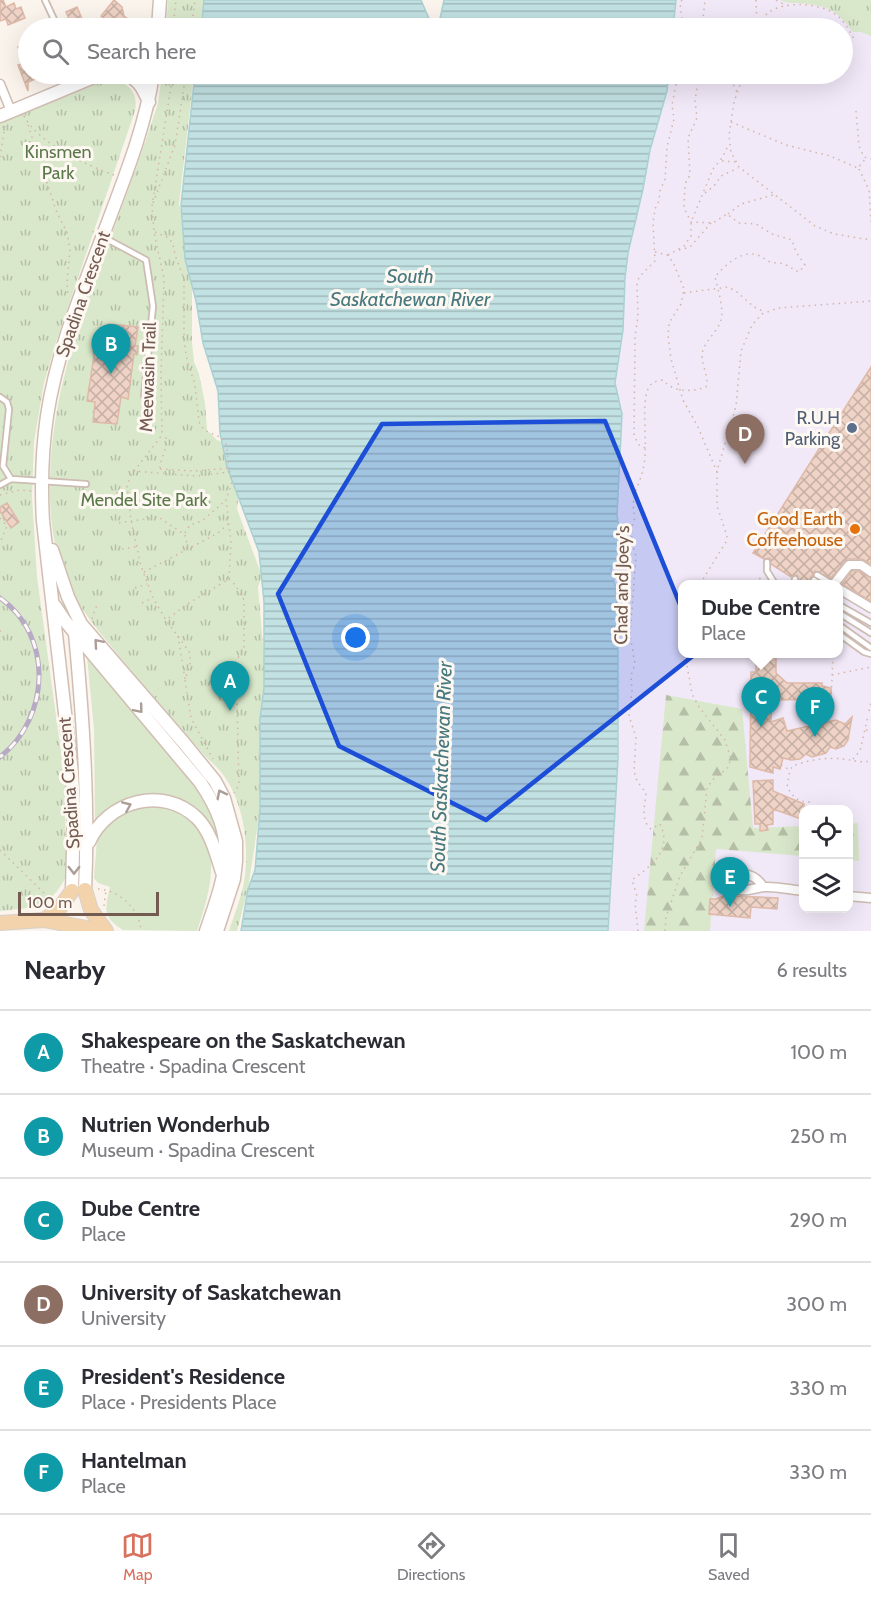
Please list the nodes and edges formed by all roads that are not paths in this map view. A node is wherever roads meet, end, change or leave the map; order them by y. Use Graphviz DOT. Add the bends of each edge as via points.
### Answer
graph roads {
  1 [pos="45,0"];
  2 [pos="160,0"];
  3 [pos="53,18"];
  4 [pos="159,18"];
  5 [pos="0,84"];
  6 [pos="68,84"];
  7 [pos="140,84"];
  8 [pos="152,84"];
  9 [pos="149,102"];
  10 [pos="9,115"];
  11 [pos="102,237"];
  12 [pos="144,396"];
  13 [pos="0,397"];
  14 [pos="11,479"];
  15 [pos="38,481"];
  16 [pos="87,483"];
  17 [pos="0,485"];
  18 [pos="43,520"];
  19 [pos="768,562"];
  20 [pos="871,572"];
  21 [pos="772,580"];
  22 [pos="837,580"];
  23 [pos="843,591"];
  24 [pos="68,597"];
  25 [pos="53,602"];
  26 [pos="843,607"];
  27 [pos="871,608"];
  28 [pos="843,616"];
  29 [pos="871,623"];
  30 [pos="843,627"];
  31 [pos="75,632"];
  32 [pos="871,633"];
  33 [pos="843,637"];
  34 [pos="871,648"];
  35 [pos="871,654"];
  36 [pos="87,846"];
  37 [pos="224,879"];
  38 [pos="763,887"];
  39 [pos="83,890"];
  40 [pos="799,891"];
  41 [pos="853,896"];
  42 [pos="871,898"];
  43 [pos="44,920"];
  44 [pos="0,923"];
  45 [pos="105,931"];
  46 [pos="206,931"];
  47 [pos="217,931"];
  1 -- 3 [label="lane"];
  2 -- 4 [label="street"];
  5 -- 10 [label="street"];
  6 -- 10 [label="street"];
  7 -- 9 [label="street"];
  8 -- 9 [label="street, Spadina Crescent"];
  9 -- 11 [label="street, Spadina Crescent"];
  11 -- 12 [label="lane" via="146,260 153,306"];
  11 -- 15 [label="street, Spadina Crescent" via="59,364"];
  13 -- 14 [label="lane" via="9,409 3,466"];
  14 -- 15 [label="lane"];
  14 -- 17 [label="lane"];
  15 -- 16 [label="lane"];
  15 -- 18 [label="street, Spadina Crescent"];
  18 -- 24 [label="street, Spadina Crescent"];
  18 -- 25 [label="street, Spadina Crescent"];
  19 -- 21 [label="lane"];
  20 -- 22 [label="street" via="861,565 849,566"];
  23 -- 27 [label="street"];
  24 -- 31 [label="street, Spadina Crescent"];
  47 -- 24 [label="street, Spadina Crescent, one-way" via="236,861 236,842 224,798 202,766 81,624"];
  25 -- 31 [label="street, Spadina Crescent"];
  25 -- 39 [label="street, Spadina Crescent, one-way"];
  26 -- 29 [label="lane"];
  28 -- 32 [label="lane"];
  30 -- 34 [label="lane"];
  31 -- 36 [label="street, Spadina Crescent" via="84,729"];
  31 -- 37 [label="street, Spadina Crescent, one-way" via="210,796 223,826"];
  33 -- 35 [label="lane"];
  36 -- 37 [label="street, one-way" via="94,830 111,813 138,801 162,801 185,809 201,824"];
  36 -- 39 [label="street, Spadina Crescent"];
  37 -- 46 [label="street, Spadina Crescent"];
  38 -- 40 [label="street"];
  39 -- 43 [label="main road"];
  39 -- 45 [label="main road"];
  41 -- 42 [label="street"];
  43 -- 44 [label="main road"];
  43 -- 45 [label="main road"];
}
